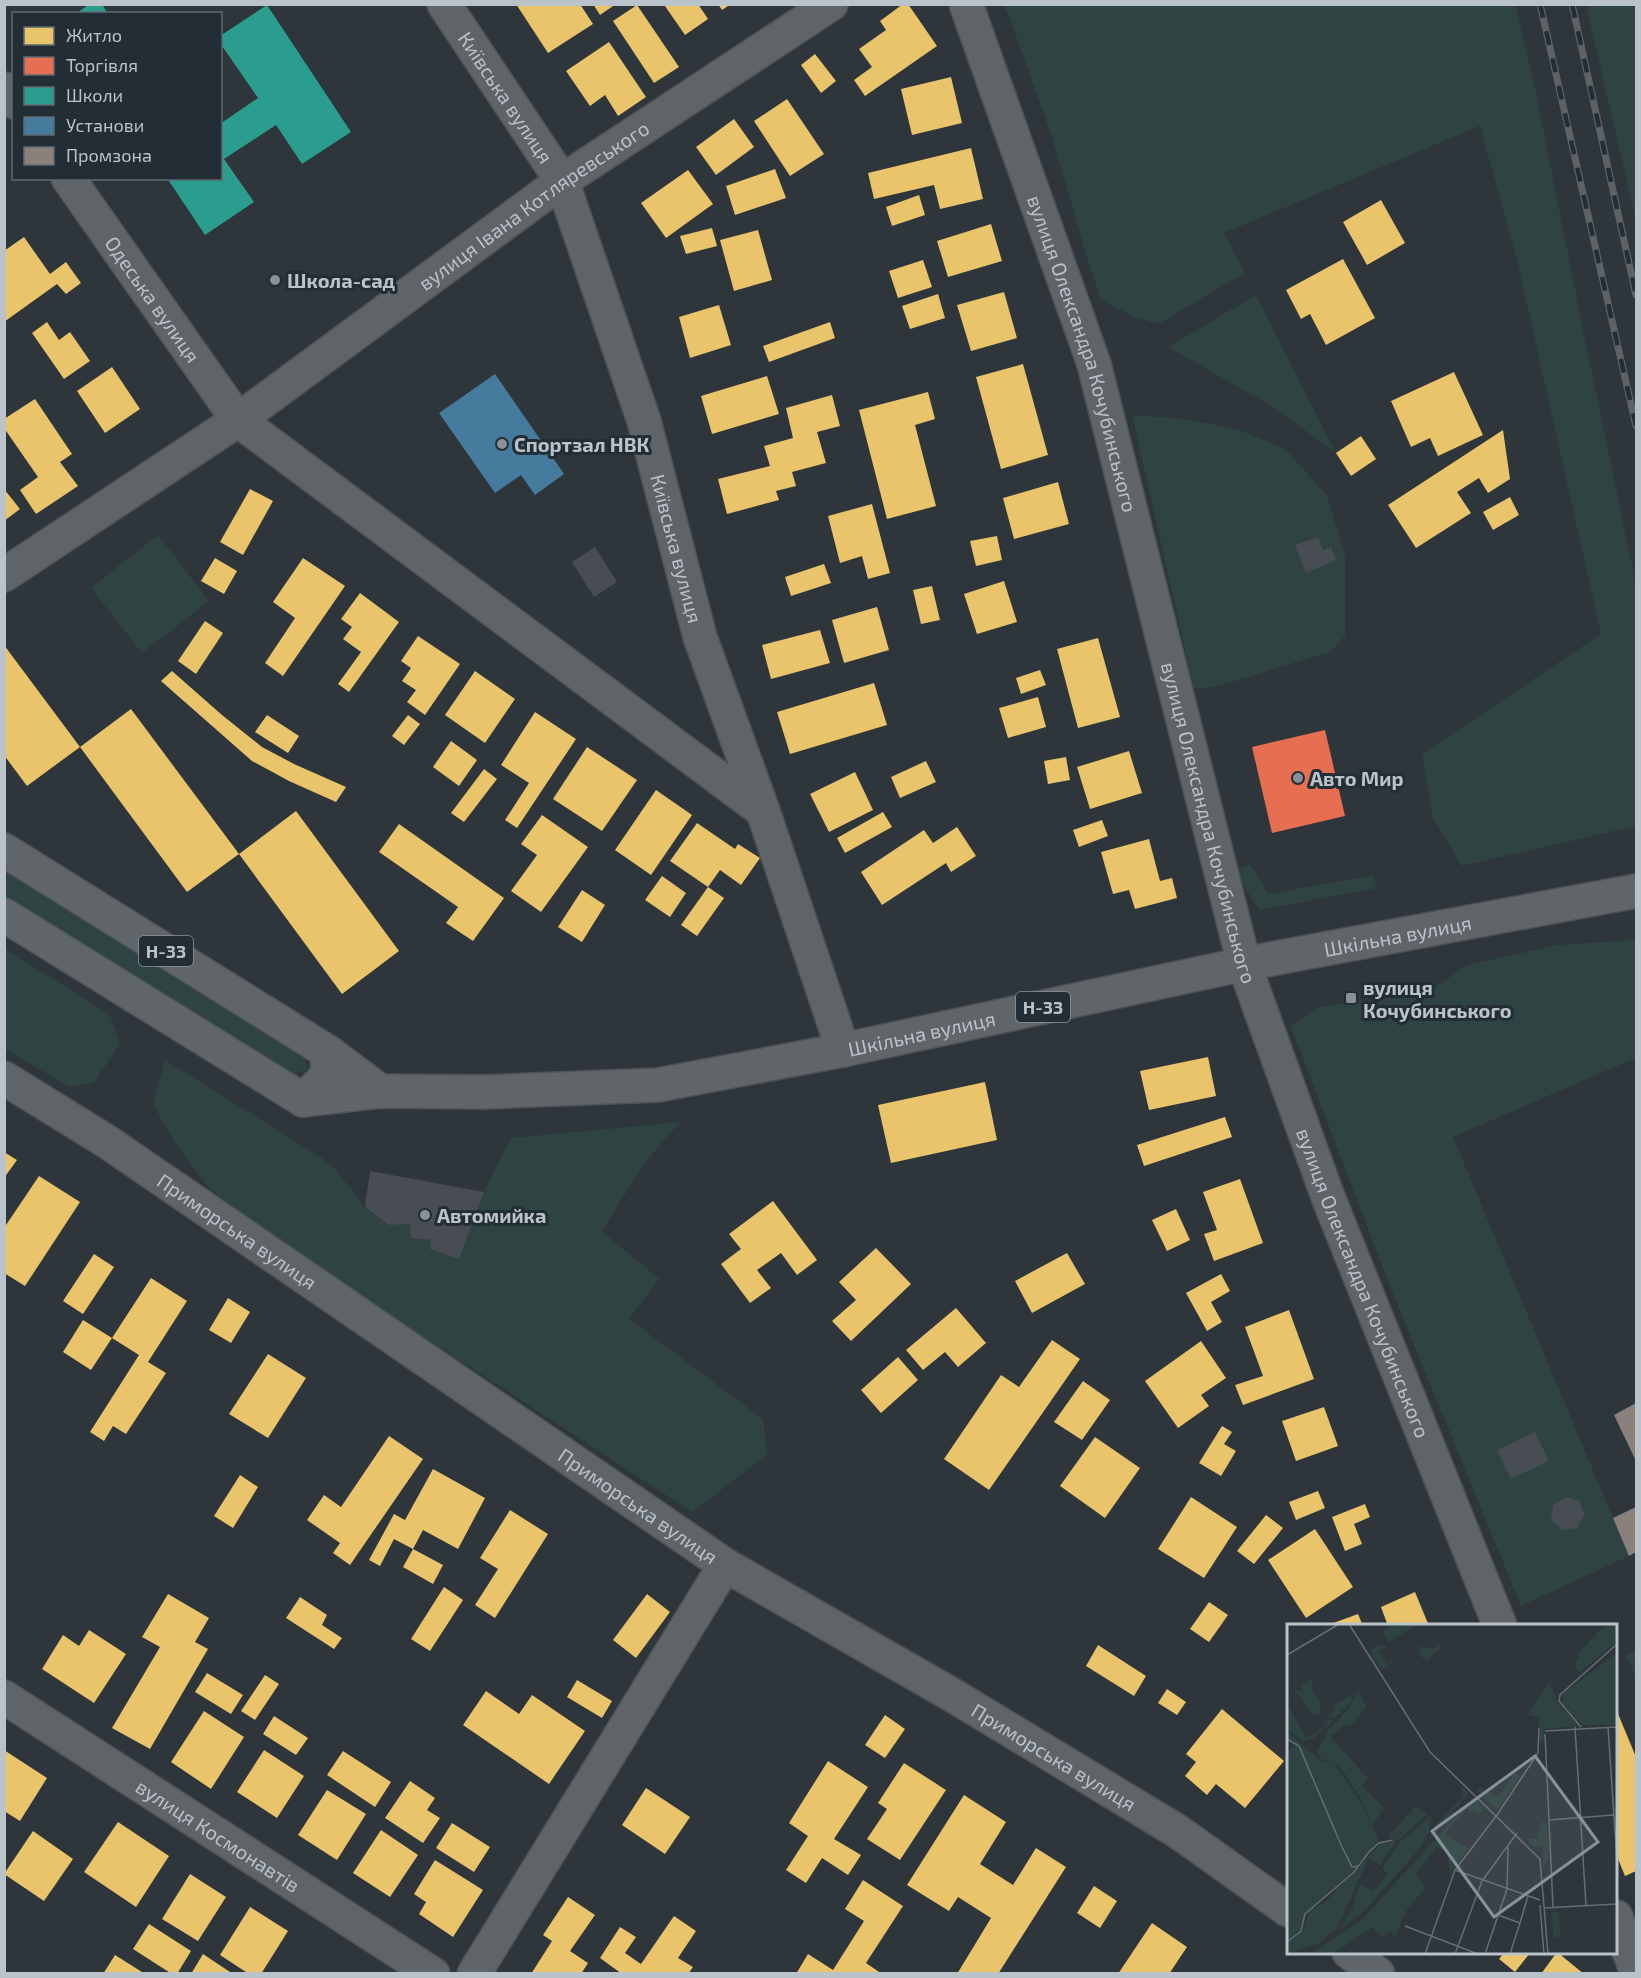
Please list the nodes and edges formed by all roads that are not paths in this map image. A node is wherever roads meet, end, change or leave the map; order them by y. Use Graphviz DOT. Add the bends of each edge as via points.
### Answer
graph roads {
  1 [pos="444,4"];
  2 [pos="831,4"];
  3 [pos="966,4"];
  4 [pos="69,180"];
  5 [pos="562,181"];
  6 [pos="238,420"];
  7 [pos="4,575"];
  8 [pos="764,811"];
  9 [pos="4,850"];
  10 [pos="1636,891"];
  11 [pos="4,915"];
  12 [pos="1244,964"];
  13 [pos="843,1050"];
  14 [pos="328,1052"];
  15 [pos="4,1078"];
  16 [pos="380,1090"];
  17 [pos="303,1100"];
  18 [pos="725,1565"];
  19 [pos="1499,1624"];
  20 [pos="4,1697"];
  21 [pos="1287,1909"];
  22 [pos="1617,1920"];
  23 [pos="1350,1954"];
  24 [pos="1636,1970"];
  25 [pos="433,1974"];
  26 [pos="474,1974"];
  27 [pos="1378,1974"];
  1 -- 5 [label="street, Київська вулиця"];
  2 -- 5 [label="street, вулиця Івана Котляревського"];
  3 -- 12 [label="street, вулиця Олександра Кочубинського" via="1094,364"];
  4 -- 6 [label="street, Одеська вулиця"];
  5 -- 6 [label="street, вулиця Івана Котляревського"];
  5 -- 8 [label="street, Київська вулиця" via="644,421 700,637"];
  6 -- 7 [label="street, вулиця Івана Котляревського"];
  6 -- 8 [label="street, Одеська вулиця"];
  8 -- 13 [label="street, Київська вулиця"];
  9 -- 14 [label="main road, Н-33"];
  10 -- 12 [label="main road, Шкільна вулиця / Н-33"];
  11 -- 17 [label="main road, Н-33"];
  12 -- 13 [label="main road, Шкільна вулиця / Н-33"];
  12 -- 19 [label="street, вулиця Олександра Кочубинського" via="1328,1197"];
  13 -- 16 [label="main road, Шкільна вулиця / Н-33" via="658,1085 485,1092"];
  14 -- 16 [label="main road, Н-33"];
  14 -- 17 [label="street" via="327,1076"];
  15 -- 18 [label="street, Приморська вулиця" via="106,1141"];
  16 -- 17 [label="main road, Н-33"];
  18 -- 21 [label="street, Приморська вулиця" via="949,1693 1177,1831"];
  18 -- 26 [label="street"];
  20 -- 25 [label="street, вулиця Космонавтів"];
  22 -- 24 [label="street"];
  23 -- 27 [label="street"];
}
